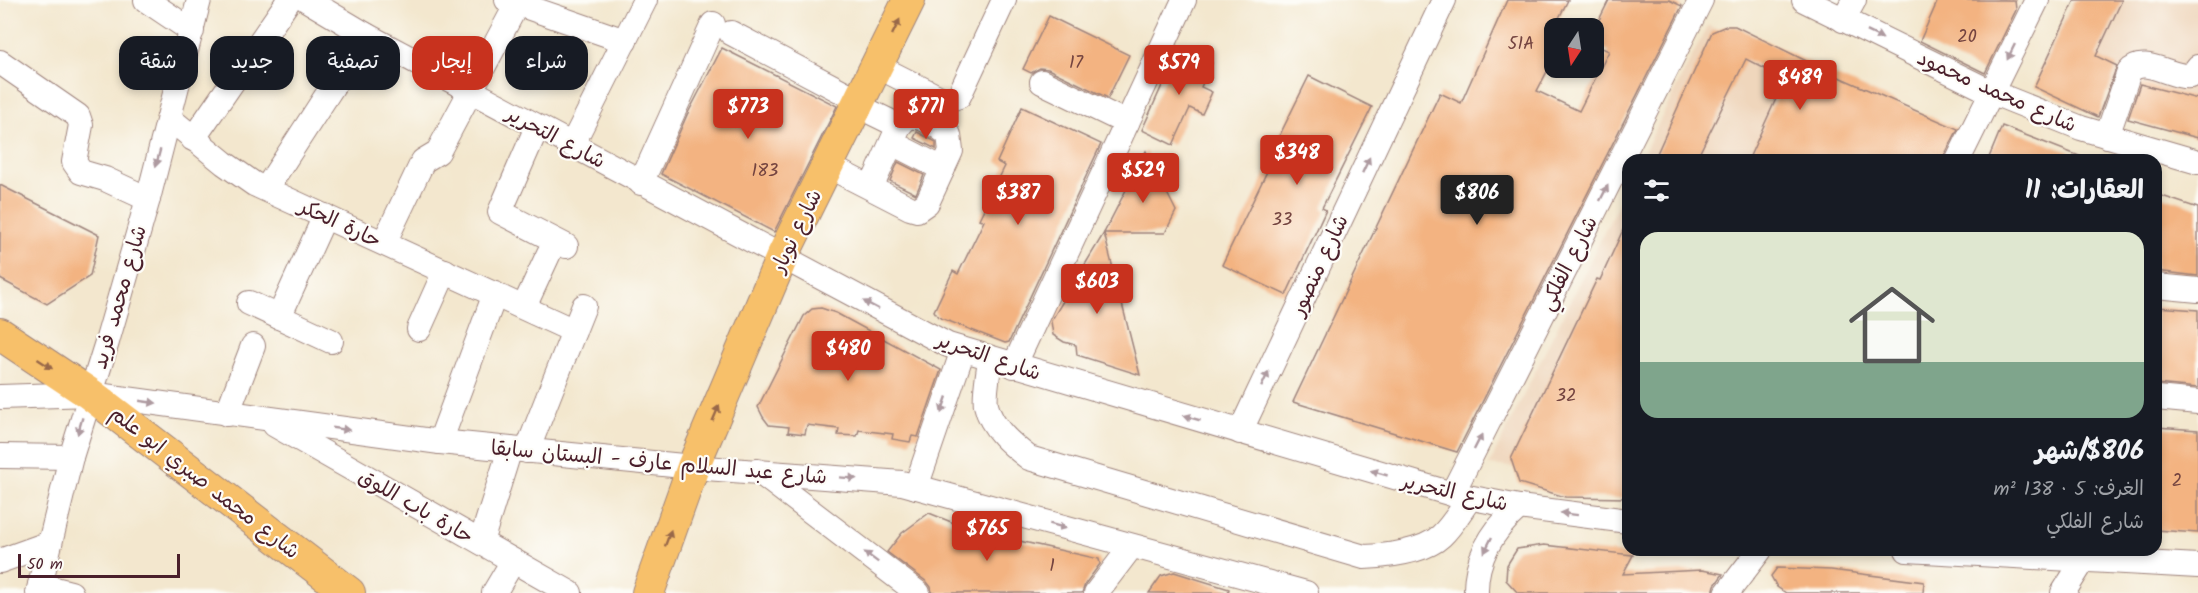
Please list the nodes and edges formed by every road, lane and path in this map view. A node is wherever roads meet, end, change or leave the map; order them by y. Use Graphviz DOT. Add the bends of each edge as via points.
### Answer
graph roads {
  1 [pos="146,0"];
  2 [pos="199,0"];
  3 [pos="289,0"];
  4 [pos="307,0"];
  5 [pos="645,0"];
  6 [pos="909,0"];
  7 [pos="1004,0"];
  8 [pos="1184,0"];
  9 [pos="1444,0"];
  10 [pos="1701,0"];
  11 [pos="1804,0"];
  12 [pos="2037,0"];
  13 [pos="514,1"];
  14 [pos="1849,10"];
  15 [pos="192,31"];
  16 [pos="366,35"];
  17 [pos="626,41"];
  18 [pos="0,62"];
  19 [pos="877,66"];
  20 [pos="2198,67"];
  21 [pos="1041,82"];
  22 [pos="472,91"];
  23 [pos="1991,92"];
  24 [pos="859,104"];
  25 [pos="169,118"];
  26 [pos="1127,123"];
  27 [pos="537,126"];
  28 [pos="895,134"];
  29 [pos="2107,136"];
  30 [pos="193,139"];
  31 [pos="572,145"];
  32 [pos="1626,154"];
  33 [pos="1961,154"];
  34 [pos="2198,162"];
  35 [pos="1622,163"];
  36 [pos="828,166"];
  37 [pos="943,169"];
  38 [pos="641,183"];
  39 [pos="871,188"];
  40 [pos="266,189"];
  41 [pos="148,199"];
  42 [pos="326,216"];
  43 [pos="384,243"];
  44 [pos="782,257"];
  45 [pos="445,271"];
  46 [pos="2162,287"];
  47 [pos="2198,290"];
  48 [pos="495,294"];
  49 [pos="249,303"];
  50 [pos="584,306"];
  51 [pos="524,307"];
  52 [pos="279,317"];
  53 [pos="419,329"];
  54 [pos="574,331"];
  55 [pos="0,334"];
  56 [pos="330,341"];
  57 [pos="253,346"];
  58 [pos="963,350"];
  59 [pos="990,358"];
  60 [pos="1014,366"];
  61 [pos="90,394"];
  62 [pos="0,397"];
  63 [pos="2162,399"];
  64 [pos="2198,402"];
  65 [pos="227,414"];
  66 [pos="262,418"];
  67 [pos="1240,432"];
  68 [pos="440,442"];
  69 [pos="519,450"];
  70 [pos="0,456"];
  71 [pos="71,457"];
  72 [pos="693,467"];
  73 [pos="758,471"];
  74 [pos="916,487"];
  75 [pos="1461,496"];
  76 [pos="1520,507"];
  77 [pos="1622,520"];
  78 [pos="481,542"];
  79 [pos="50,543"];
  80 [pos="1131,547"];
  81 [pos="1755,556"];
  82 [pos="2083,556"];
  83 [pos="0,561"];
  84 [pos="513,561"];
  85 [pos="2198,566"];
  86 [pos="335,588"];
  87 [pos="39,589"];
  88 [pos="566,592"];
  89 [pos="72,593"];
  90 [pos="494,593"];
  91 [pos="648,593"];
  92 [pos="918,593"];
  93 [pos="1096,593"];
  94 [pos="1306,593"];
  95 [pos="1476,593"];
  96 [pos="1727,593"];
  97 [pos="2063,593"];
  1 -- 15 [label="street"];
  2 -- 15 [label="street, شارع محمد فريد"];
  3 -- 30 [label="street"];
  4 -- 16 [label="street, شارع التحرير"];
  5 -- 17 [label="street"];
  19 -- 6 [label="main road, شارع نوبار, one-way"];
  7 -- 19 [label="street" via="959,96 954,99 940,98"];
  8 -- 26 [label="street"];
  67 -- 9 [label="street, شارع منصور, one-way"];
  32 -- 10 [label="street, شارع الفلكي, one-way"];
  11 -- 14 [label="street, شارع محمد محمود"];
  12 -- 23 [label="street, one-way"];
  13 -- 17 [label="street"];
  13 -- 22 [label="street"];
  14 -- 23 [label="street, شارع محمد محمود, one-way"];
  15 -- 25 [label="street, شارع محمد فريد"];
  16 -- 22 [label="street, شارع التحرير"];
  16 -- 40 [label="street"];
  17 -- 31 [label="street"];
  18 -- 41 [label="street" via="78,116 81,125 74,162 77,182 105,179"];
  19 -- 24 [label="main road, شارع نوبار"];
  20 -- 29 [label="street" via="2191,76 2184,77 2144,65 2133,68"];
  21 -- 26 [label="street"];
  22 -- 27 [label="street, شارع التحرير"];
  22 -- 43 [label="street" via="438,152 423,161"];
  23 -- 29 [label="street, شارع محمد محمود"];
  23 -- 33 [label="street"];
  24 -- 28 [label="street"];
  24 -- 36 [label="main road, شارع نوبار"];
  24 -- 38 [label="street" via="722,28"];
  25 -- 30 [label="street, حارة الحكر"];
  25 -- 41 [label="street, شارع محمد فريد, one-way"];
  26 -- 60 [label="street"];
  27 -- 31 [label="street, شارع التحرير"];
  27 -- 51 [label="street" via="500,212 557,249"];
  28 -- 37 [label="street"];
  28 -- 37 [label="street" via="905,120 917,117 943,130 949,135 951,151"];
  28 -- 39 [label="street"];
  29 -- 34 [label="street, شارع محمد محمود"];
  30 -- 40 [label="street, حارة الحكر" via="240,175"];
  31 -- 38 [label="street, شارع التحرير"];
  75 -- 35 [label="street, شارع الفلكي, one-way"];
  36 -- 39 [label="street"];
  36 -- 44 [label="main road, شارع نوبار"];
  37 -- 39 [label="street" via="927,203 917,210"];
  38 -- 44 [label="street, شارع التحرير"];
  40 -- 42 [label="street, حارة الحكر"];
  41 -- 61 [label="street, شارع محمد فريد"];
  42 -- 43 [label="street, حارة الحكر"];
  42 -- 52 [label="street"];
  43 -- 45 [label="street, حارة الحكر"];
  58 -- 44 [label="street, شارع التحرير, one-way" via="926,335"];
  72 -- 44 [label="main road, شارع نوبار, one-way"];
  45 -- 48 [label="street, حارة الحكر"];
  45 -- 53 [label="street"];
  46 -- 47 [label="street"];
  48 -- 51 [label="street, حارة الحكر"];
  48 -- 68 [label="street"];
  49 -- 52 [label="street"];
  50 -- 54 [label="street"];
  51 -- 54 [label="street, حارة الحكر"];
  52 -- 56 [label="street"];
  54 -- 69 [label="street"];
  55 -- 61 [label="main road, شارع محمد صبري ابو علم, one-way"];
  57 -- 65 [label="street"];
  58 -- 59 [label="street, شارع التحرير"];
  58 -- 74 [label="street, one-way"];
  59 -- 60 [label="street, شارع التحرير"];
  59 -- 75 [label="street, شارع الفلكي" via="986,404 1010,444 1029,458 1364,557 1417,549 1441,537"];
  67 -- 60 [label="street, شارع التحرير, one-way"];
  61 -- 62 [label="street, شارع عبد السلام عارف - البستان سابقا"];
  61 -- 65 [label="street, شارع عبد السلام عارف - البستان سابقا, one-way"];
  61 -- 71 [label="street, شارع محمد فريد, one-way"];
  61 -- 86 [label="main road, شارع محمد صبري ابو علم"];
  63 -- 64 [label="street"];
  65 -- 66 [label="street, شارع عبد السلام عارف - البستان سابقا"];
  66 -- 68 [label="street, شارع عبد السلام عارف - البستان سابقا, one-way"];
  66 -- 78 [label="street, حارة باب اللوق"];
  75 -- 67 [label="street, شارع التحرير, one-way"];
  68 -- 69 [label="street, شارع عبد السلام عارف - البستان سابقا"];
  69 -- 72 [label="street, شارع عبد السلام عارف - البستان سابقا"];
  69 -- 78 [label="street"];
  70 -- 71 [label="street"];
  71 -- 79 [label="street, شارع محمد فريد"];
  72 -- 73 [label="street, شارع عبد السلام عارف - البستان سابقا"];
  91 -- 72 [label="main road, شارع نوبار, one-way"];
  73 -- 74 [label="street, شارع عبد السلام عارف - البستان سابقا, one-way" via="877,480"];
  92 -- 73 [label="street, one-way"];
  74 -- 80 [label="street, شارع عبد السلام عارف - البستان سابقا, one-way"];
  75 -- 76 [label="street, شارع التحرير"];
  77 -- 76 [label="street, شارع التحرير, one-way"];
  76 -- 95 [label="street, one-way" via="1505,519 1485,550"];
  78 -- 84 [label="street, حارة باب اللوق"];
  79 -- 83 [label="street"];
  79 -- 87 [label="street, شارع محمد فريد"];
  80 -- 93 [label="street"];
  80 -- 94 [label="street, شارع عبد السلام عارف - البستان سابقا"];
  81 -- 96 [label="street"];
  82 -- 85 [label="street"];
  82 -- 97 [label="street"];
  84 -- 88 [label="street, حارة باب اللوق"];
  84 -- 90 [label="street"];
  87 -- 89 [label="street"];
}
